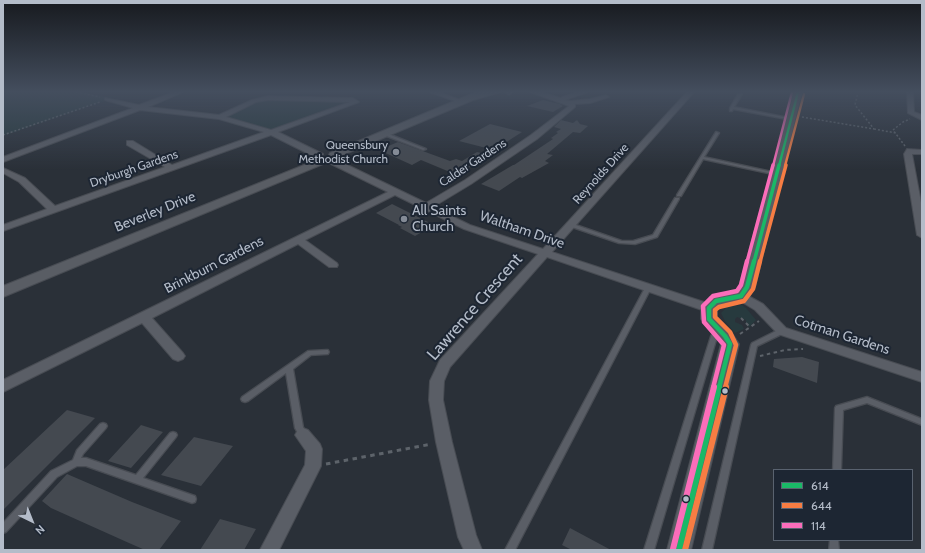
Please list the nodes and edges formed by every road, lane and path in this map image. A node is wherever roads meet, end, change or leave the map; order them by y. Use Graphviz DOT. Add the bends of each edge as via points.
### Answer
graph roads {
  1 [pos="792,117"];
  2 [pos="53,118"];
  3 [pos="116,118"];
  4 [pos="223,118"];
  5 [pos="314,118"];
  6 [pos="424,118"];
  7 [pos="560,118"];
  8 [pos="668,118"];
  9 [pos="798,118"];
  10 [pos="865,118"];
  11 [pos="917,118"];
  12 [pos="874,129"];
  13 [pos="273,133"];
  14 [pos="717,133"];
  15 [pos="896,133"];
  16 [pos="385,134"];
  17 [pos="3,135"];
  18 [pos="130,143"];
  19 [pos="424,149"];
  20 [pos="916,151"];
  21 [pos="702,158"];
  22 [pos="326,159"];
  23 [pos="3,160"];
  24 [pos="172,168"];
  25 [pos="3,170"];
  26 [pos="777,174"];
  27 [pos="395,192"];
  28 [pos="426,207"];
  29 [pos="53,210"];
  30 [pos="571,225"];
  31 [pos="3,228"];
  32 [pos="922,235"];
  33 [pos="298,240"];
  34 [pos="544,254"];
  35 [pos="333,265"];
  36 [pos="648,288"];
  37 [pos="3,292"];
  38 [pos="741,296"];
  39 [pos="710,308"];
  40 [pos="144,317"];
  41 [pos="741,318"];
  42 [pos="762,319"];
  43 [pos="750,327"];
  44 [pos="720,330"];
  45 [pos="782,331"];
  46 [pos="742,338"];
  47 [pos="808,348"];
  48 [pos="326,352"];
  49 [pos="178,356"];
  50 [pos="758,357"];
  51 [pos="289,368"];
  52 [pos="922,377"];
  53 [pos="3,386"];
  54 [pos="245,399"];
  55 [pos="922,422"];
  56 [pos="103,426"];
  57 [pos="173,435"];
  58 [pos="303,435"];
  59 [pos="444,442"];
  60 [pos="76,462"];
  61 [pos="313,466"];
  62 [pos="837,469"];
  63 [pos="137,480"];
  64 [pos="192,498"];
  65 [pos="3,529"];
  66 [pos="269,550"];
  67 [pos="473,550"];
  68 [pos="510,550"];
  69 [pos="649,550"];
  70 [pos="679,550"];
  71 [pos="707,550"];
  1 -- 26 [label="street"];
  2 -- 17 [label="path"];
  3 -- 23 [label="street"];
  4 -- 13 [label="street, Waltham Drive"];
  5 -- 13 [label="street, Dryburgh Gardens"];
  6 -- 16 [label="street, Beverley Drive"];
  7 -- 28 [label="street, Calder Gardens" via="468,182"];
  8 -- 30 [label="street, Reynolds Drive"];
  9 -- 12 [label="path"];
  10 -- 12 [label="path"];
  11 -- 15 [label="path" via="903,122 894,130"];
  12 -- 15 [label="path"];
  13 -- 22 [label="street, Waltham Drive"];
  13 -- 24 [label="street, Dryburgh Gardens"];
  14 -- 21 [label="lane"];
  15 -- 20 [label="path"];
  16 -- 19 [label="lane"];
  16 -- 22 [label="street, Beverley Drive"];
  18 -- 24 [label="street"];
  20 -- 32 [label="street" via="908,154"];
  21 -- 26 [label="lane"];
  21 -- 30 [label="lane" via="655,236 633,243 621,242"];
  22 -- 27 [label="street, Waltham Drive"];
  22 -- 37 [label="street, Beverley Drive"];
  24 -- 29 [label="street, Dryburgh Gardens"];
  25 -- 29 [label="street" via="22,180"];
  26 -- 38 [label="street" via="747,287"];
  27 -- 28 [label="street, Waltham Drive"];
  27 -- 33 [label="street, Brinkburn Gardens"];
  28 -- 34 [label="street, Waltham Drive" via="467,227"];
  29 -- 31 [label="street, Dryburgh Gardens"];
  30 -- 34 [label="street, Reynolds Drive"];
  33 -- 35 [label="street"];
  33 -- 40 [label="street, Brinkburn Gardens"];
  34 -- 36 [label="street, Waltham Drive"];
  34 -- 59 [label="street, Lawrence Crescent" via="445,364 437,381 436,400"];
  36 -- 39 [label="street, Waltham Drive"];
  36 -- 68 [label="lane"];
  38 -- 39 [label="street" via="716,301"];
  38 -- 45 [label="street, Cotman Gardens" via="759,307"];
  39 -- 44 [label="street" via="709,319"];
  40 -- 49 [label="street"];
  40 -- 53 [label="street, Brinkburn Gardens"];
  41 -- 43 [label="path"];
  42 -- 43 [label="path"];
  43 -- 46 [label="path" via="740,334"];
  44 -- 69 [label="lane" via="714,336"];
  44 -- 70 [label="street" via="730,344"];
  45 -- 52 [label="street, Cotman Gardens"];
  45 -- 71 [label="lane" via="754,345"];
  47 -- 50 [label="path" via="785,350"];
  48 -- 51 [label="lane" via="310,353"];
  51 -- 54 [label="lane"];
  51 -- 58 [label="lane" via="299,428"];
  55 -- 62 [label="lane" via="867,400 839,408"];
  56 -- 60 [label="lane" via="80,452"];
  57 -- 63 [label="lane"];
  58 -- 61 [label="street" via="314,449"];
  59 -- 61 [label="path"];
  59 -- 67 [label="street, Lawrence Crescent" via="467,537"];
  60 -- 63 [label="lane" via="86,462"];
  60 -- 65 [label="lane" via="54,474"];
  61 -- 66 [label="street"];
  63 -- 64 [label="lane"];
}
